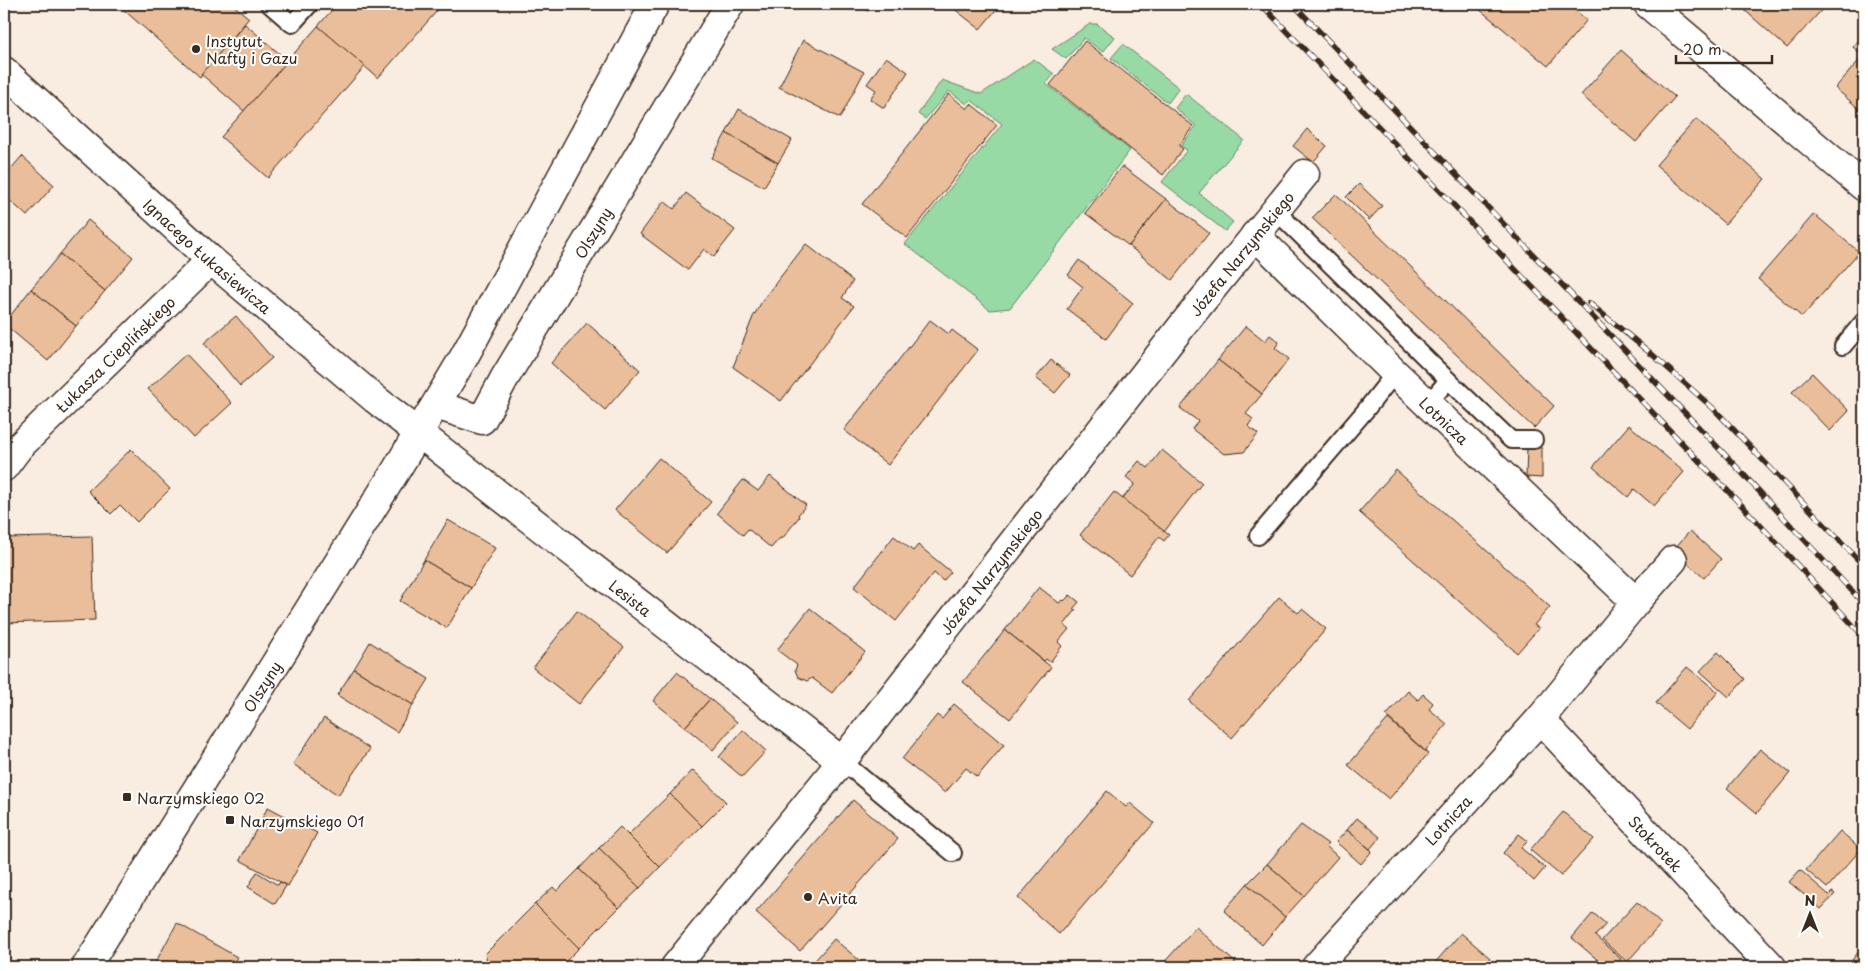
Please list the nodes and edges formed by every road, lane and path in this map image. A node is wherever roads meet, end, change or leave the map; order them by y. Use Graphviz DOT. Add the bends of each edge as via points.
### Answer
graph roads {
  1 [pos="269,4"];
  2 [pos="310,4"];
  3 [pos="655,4"];
  4 [pos="730,4"];
  5 [pos="1648,4"];
  6 [pos="4,71"];
  7 [pos="1305,174"];
  8 [pos="1864,187"];
  9 [pos="1275,210"];
  10 [pos="1255,235"];
  11 [pos="211,260"];
  12 [pos="1864,321"];
  13 [pos="1844,346"];
  14 [pos="1395,374"];
  15 [pos="1448,380"];
  16 [pos="1428,404"];
  17 [pos="436,405"];
  18 [pos="419,433"];
  19 [pos="1534,440"];
  20 [pos="9,450"];
  21 [pos="1258,536"];
  22 [pos="1674,560"];
  23 [pos="1636,602"];
  24 [pos="1540,718"];
  25 [pos="842,761"];
  26 [pos="953,853"];
  27 [pos="86,967"];
  28 [pos="674,967"];
  29 [pos="1316,967"];
  30 [pos="1772,967"];
  1 -- 2 [label="lane" via="292,24"];
  3 -- 17 [label="street, Olszyny"];
  4 -- 17 [label="street, Olszyny" via="482,420"];
  5 -- 8 [label="street"];
  6 -- 11 [label="street, Ignacego Łukasiewicza"];
  7 -- 9 [label="street, Józefa Narzymskiego"];
  9 -- 10 [label="street, Józefa Narzymskiego"];
  9 -- 15 [label="lane"];
  10 -- 14 [label="street, Lotnicza"];
  10 -- 25 [label="street, Józefa Narzymskiego"];
  11 -- 18 [label="street, Ignacego Łukasiewicza"];
  11 -- 20 [label="street, Łukasza Cieplińskiego"];
  12 -- 13 [label="lane"];
  14 -- 16 [label="street, Lotnicza"];
  14 -- 21 [label="lane"];
  15 -- 16 [label="lane"];
  15 -- 19 [label="lane" via="1511,440"];
  16 -- 23 [label="street, Lotnicza"];
  17 -- 18 [label="street, Olszyny"];
  18 -- 25 [label="street, Lesista"];
  18 -- 27 [label="street, Olszyny"];
  22 -- 23 [label="street, Lotnicza"];
  23 -- 24 [label="street, Lotnicza"];
  24 -- 29 [label="street, Lotnicza"];
  24 -- 30 [label="street, Stokrotek"];
  25 -- 26 [label="lane"];
  25 -- 28 [label="street, Józefa Narzymskiego"];
}
